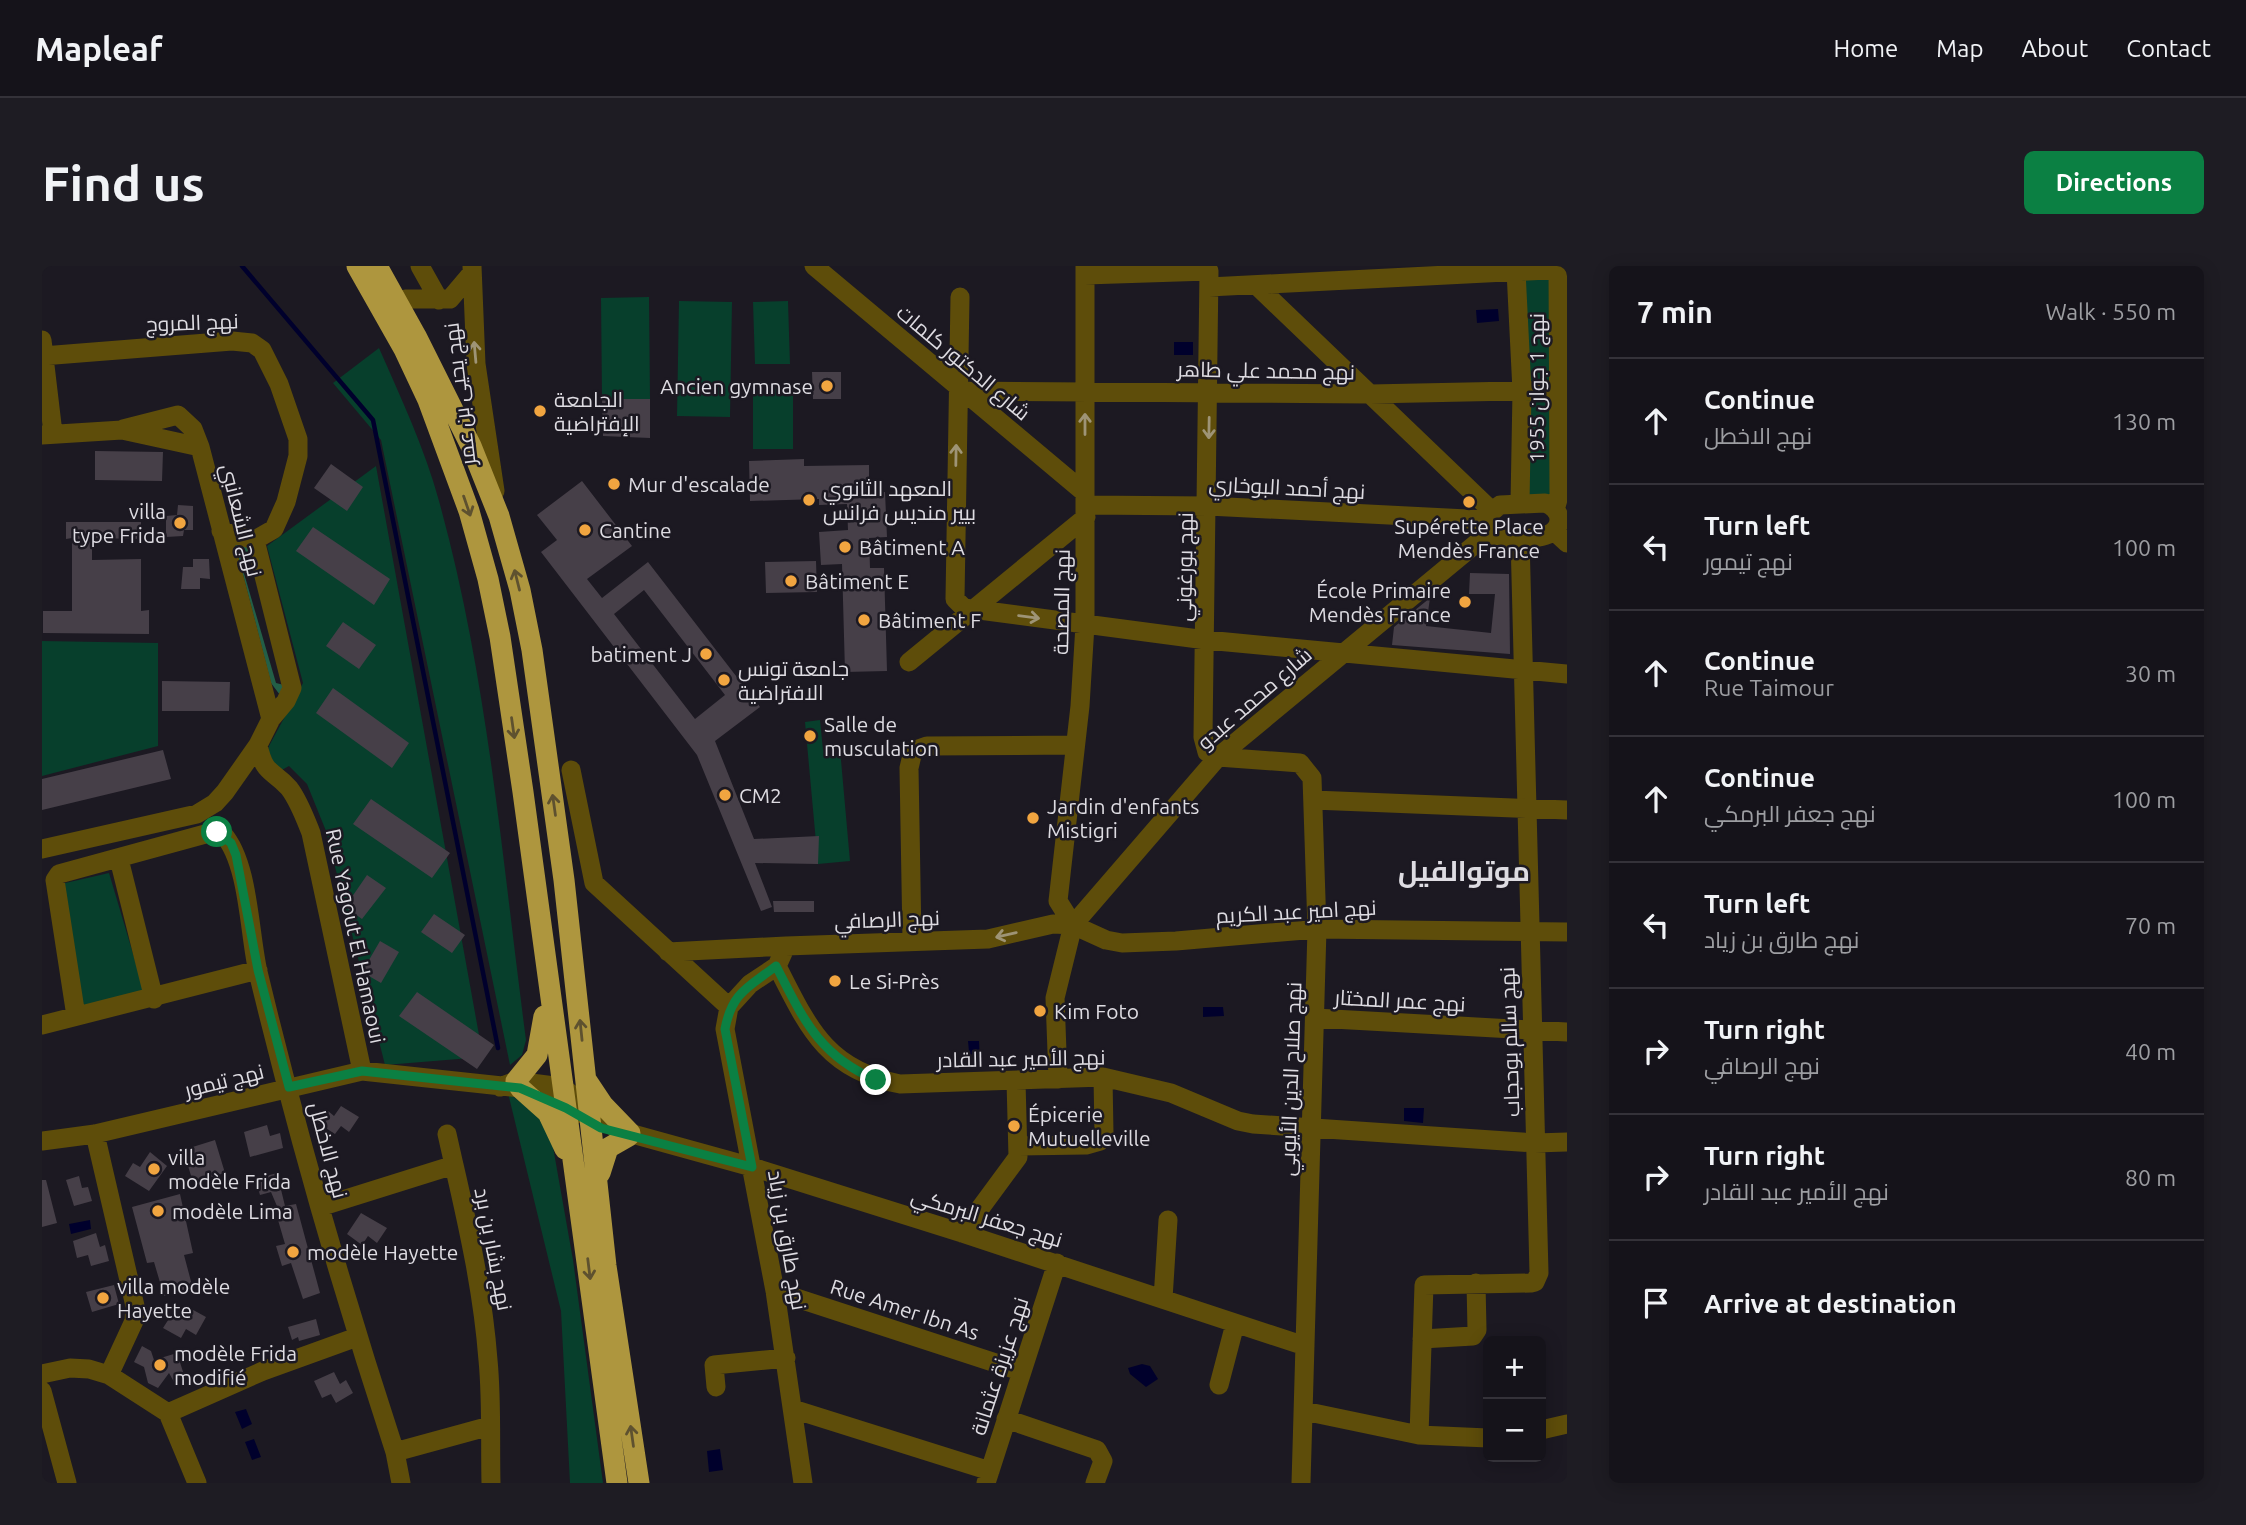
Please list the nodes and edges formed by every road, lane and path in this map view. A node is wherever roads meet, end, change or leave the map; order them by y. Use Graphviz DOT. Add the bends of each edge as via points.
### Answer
graph roads {
  1 [pos="346,266"];
  2 [pos="357,266"];
  3 [pos="377,266"];
  4 [pos="388,266"];
  5 [pos="420,266"];
  6 [pos="814,266"];
  7 [pos="1561,268"];
  8 [pos="472,269"];
  9 [pos="1085,270"];
  10 [pos="1516,271"];
  11 [pos="1256,285"];
  12 [pos="1209,287"];
  13 [pos="960,297"];
  14 [pos="405,299"];
  15 [pos="439,300"];
  16 [pos="43,351"];
  17 [pos="960,388"];
  18 [pos="1563,390"];
  19 [pos="1085,391"];
  20 [pos="1209,391"];
  21 [pos="1522,391"];
  22 [pos="1370,394"];
  23 [pos="47,434"];
  24 [pos="471,446"];
  25 [pos="452,464"];
  26 [pos="1520,503"];
  27 [pos="1085,505"];
  28 [pos="1208,506"];
  29 [pos="499,516"];
  30 [pos="1489,521"];
  31 [pos="1561,521"];
  32 [pos="220,531"];
  33 [pos="1520,538"];
  34 [pos="255,540"];
  35 [pos="973,610"];
  36 [pos="1085,625"];
  37 [pos="1206,640"];
  38 [pos="1342,651"];
  39 [pos="909,662"];
  40 [pos="1524,669"];
  41 [pos="1567,674"];
  42 [pos="271,719"];
  43 [pos="258,745"];
  44 [pos="1075,745"];
  45 [pos="1218,757"];
  46 [pos="571,769"];
  47 [pos="1312,800"];
  48 [pos="1527,808"];
  49 [pos="1567,810"];
  50 [pos="42,849"];
  51 [pos="119,859"];
  52 [pos="539,916"];
  53 [pos="1073,925"];
  54 [pos="1317,929"];
  55 [pos="1528,930"];
  56 [pos="1567,932"];
  57 [pos="912,940"];
  58 [pos="786,946"];
  59 [pos="668,952"];
  60 [pos="776,966"];
  61 [pos="258,970"];
  62 [pos="546,976"];
  63 [pos="154,999"];
  64 [pos="729,1007"];
  65 [pos="76,1016"];
  66 [pos="1315,1018"];
  67 [pos="42,1025"];
  68 [pos="1534,1030"];
  69 [pos="1567,1031"];
  70 [pos="362,1071"];
  71 [pos="1103,1077"];
  72 [pos="1058,1079"];
  73 [pos="1016,1081"];
  74 [pos="512,1085"];
  75 [pos="289,1087"];
  76 [pos="579,1102"];
  77 [pos="1310,1130"];
  78 [pos="95,1134"];
  79 [pos="447,1134"];
  80 [pos="629,1135"];
  81 [pos="42,1141"];
  82 [pos="1567,1142"];
  83 [pos="1535,1143"];
  84 [pos="1020,1146"];
  85 [pos="454,1165"];
  86 [pos="752,1167"];
  87 [pos="587,1182"];
  88 [pos="320,1207"];
  89 [pos="1168,1220"];
  90 [pos="962,1233"];
  91 [pos="1057,1263"];
  92 [pos="606,1266"];
  93 [pos="1476,1283"];
  94 [pos="775,1291"];
  95 [pos="1163,1299"];
  96 [pos="1235,1324"];
  97 [pos="358,1337"];
  98 [pos="1422,1339"];
  99 [pos="1305,1346"];
  100 [pos="786,1357"];
  101 [pos="1020,1371"];
  102 [pos="42,1374"];
  103 [pos="109,1376"];
  104 [pos="1219,1385"];
  105 [pos="716,1387"];
  106 [pos="42,1391"];
  107 [pos="793,1409"];
  108 [pos="1304,1411"];
  109 [pos="168,1413"];
  110 [pos="1006,1419"];
  111 [pos="1567,1424"];
  112 [pos="490,1426"];
  113 [pos="1546,1429"];
  114 [pos="1419,1435"];
  115 [pos="1483,1438"];
  116 [pos="395,1452"];
  117 [pos="988,1477"];
  118 [pos="67,1483"];
  119 [pos="197,1483"];
  120 [pos="401,1483"];
  121 [pos="491,1483"];
  122 [pos="617,1483"];
  123 [pos="639,1483"];
  124 [pos="803,1483"];
  125 [pos="1095,1483"];
  126 [pos="1301,1483"];
  1 -- 25 [label="highway"];
  2 -- 25 [label="highway" via="404,349"];
  3 -- 24 [label="highway"];
  4 -- 14 [label="highway"];
  5 -- 15 [label="street"];
  6 -- 17 [label="street, شارع الدكتور كلمات"];
  7 -- 10 [label="street"];
  7 -- 18 [label="street, نهج 1 جوان 1955"];
  8 -- 15 [label="street" via="457,295"];
  29 -- 8 [label="street, نهج يحيى بن عمر, one-way" via="482,422"];
  9 -- 12 [label="street" via="1209,271"];
  9 -- 19 [label="street, نهج المصحة"];
  10 -- 11 [label="street"];
  10 -- 21 [label="street"];
  11 -- 12 [label="street"];
  11 -- 22 [label="street"];
  12 -- 20 [label="street, نهج بورغوني"];
  13 -- 17 [label="street"];
  14 -- 15 [label="street"];
  14 -- 24 [label="highway"];
  16 -- 23 [label="street"];
  16 -- 34 [label="street, نهج المروج" via="218,341 259,347 279,384 299,448 290,491 274,528"];
  17 -- 19 [label="street, نهج محمد علي طاهر"];
  17 -- 27 [label="street, شارع الدكتور كلمات"];
  35 -- 17 [label="street, one-way" via="955,599"];
  18 -- 21 [label="street, نهج محمد علي طاهر"];
  18 -- 31 [label="street, نهج 1 جوان 1955"];
  19 -- 20 [label="street, نهج محمد علي طاهر"];
  27 -- 19 [label="street, نهج المصحة, one-way"];
  20 -- 22 [label="street, نهج محمد علي طاهر"];
  20 -- 28 [label="street, نهج بورغوني, one-way"];
  21 -- 22 [label="street, نهج محمد علي طاهر"];
  21 -- 26 [label="street"];
  22 -- 30 [label="street"];
  23 -- 32 [label="street, نهج الشعانبي" via="121,430 178,415 193,429 200,447"];
  24 -- 29 [label="highway"];
  25 -- 52 [label="highway, one-way" via="476,534 500,637"];
  26 -- 30 [label="street" via="1500,505"];
  26 -- 31 [label="street" via="1545,503"];
  27 -- 28 [label="street, نهج أحمد البوخاري"];
  27 -- 35 [label="street"];
  27 -- 36 [label="street, نهج المصحة"];
  28 -- 30 [label="street, نهج أحمد البوخاري"];
  28 -- 37 [label="street, نهج بورغوني"];
  76 -- 29 [label="highway, one-way" via="564,880 532,650"];
  30 -- 33 [label="street" via="1499,539"];
  30 -- 38 [label="street, شارع محمد عبدو"];
  31 -- 33 [label="street" via="1546,536"];
  32 -- 34 [label="street"];
  32 -- 42 [label="street, نهج الشعانبي"];
  33 -- 40 [label="street, نهج سالم بوحجاب"];
  34 -- 42 [label="street" via="291,683 286,701"];
  35 -- 36 [label="street, one-way"];
  35 -- 39 [label="street"];
  36 -- 37 [label="street"];
  36 -- 44 [label="street, نهج المصحة"];
  37 -- 38 [label="street"];
  37 -- 45 [label="street, نهج بورغوني" via="1203,737 1207,751"];
  38 -- 40 [label="street"];
  38 -- 45 [label="street, شارع محمد عبدو"];
  40 -- 41 [label="street"];
  40 -- 48 [label="street, نهج سالم بوحجاب"];
  42 -- 43 [label="street"];
  43 -- 50 [label="street" via="215,803 197,814"];
  43 -- 70 [label="street, Rue Yagout El Hamaoui" via="262,764 288,787 311,833"];
  44 -- 53 [label="street, نهج المصحة" via="1058,901"];
  44 -- 57 [label="street" via="927,746 913,751 909,759"];
  45 -- 47 [label="street, نهج صلاح الدين الأيوبي" via="1300,763 1312,778"];
  45 -- 53 [label="street, شارع محمد عبدو"];
  46 -- 59 [label="street" via="594,883"];
  47 -- 48 [label="street"];
  47 -- 54 [label="street, نهج صلاح الدين الأيوبي"];
  48 -- 49 [label="street"];
  48 -- 55 [label="street, نهج سالم بوحجاب"];
  51 -- 61 [label="street, نهج الاخطل" via="217,832 231,843"];
  51 -- 63 [label="street"];
  51 -- 65 [label="street" via="71,870 55,880"];
  52 -- 62 [label="highway"];
  52 -- 76 [label="highway" via="548,944 571,1083"];
  53 -- 54 [label="street, نهج امير عبد الكريم" via="1122,943"];
  53 -- 57 [label="street, نهج الرصافي, one-way" via="1053,924 988,939"];
  53 -- 72 [label="street" via="1055,998"];
  54 -- 55 [label="street, نهج امير عبد الكريم"];
  54 -- 66 [label="street, نهج صلاح الدين الأيوبي"];
  55 -- 56 [label="street, نهج امير عبد الكريم"];
  55 -- 68 [label="street, نهج سالم بوحجاب"];
  57 -- 58 [label="street, نهج الرصافي"];
  58 -- 59 [label="street, نهج الرصافي"];
  58 -- 60 [label="street"];
  59 -- 64 [label="street"];
  60 -- 64 [label="street" via="750,984"];
  60 -- 73 [label="street, نهج الأمير عبد القادر" via="808,1028 852,1070 900,1084"];
  61 -- 63 [label="street"];
  61 -- 75 [label="street, نهج الاخطل"];
  62 -- 74 [label="highway" via="540,1049"];
  62 -- 76 [label="highway"];
  63 -- 65 [label="street"];
  64 -- 86 [label="street, نهج طارق بن زياد" via="725,1029"];
  65 -- 67 [label="street"];
  66 -- 68 [label="street, نهج عمر المختار"];
  66 -- 77 [label="street, نهج صلاح الدين الأيوبي"];
  68 -- 69 [label="street, نهج عمر المختار"];
  68 -- 83 [label="street, نهج سالم بوحجاب"];
  70 -- 74 [label="street, نهج تيمور"];
  70 -- 75 [label="street, نهج تيمور"];
  71 -- 72 [label="street, نهج الأمير عبد القادر"];
  71 -- 77 [label="street, نهج الأمير عبد القادر" via="1171,1093 1238,1121"];
  71 -- 84 [label="street" via="1104,1134 1100,1141"];
  72 -- 73 [label="street, نهج الأمير عبد القادر"];
  73 -- 84 [label="street"];
  74 -- 76 [label="street, نهج تيمور"];
  74 -- 87 [label="highway" via="548,1113"];
  75 -- 78 [label="street, نهج تيمور"];
  75 -- 88 [label="street, نهج الاخطل"];
  76 -- 80 [label="street, نهج جعفر البرمكي"];
  76 -- 80 [label="highway" via="603,1105"];
  76 -- 87 [label="highway"];
  76 -- 92 [label="highway"];
  77 -- 83 [label="street, نهج الأمير عبد القادر"];
  77 -- 99 [label="street, نهج صلاح الدين الأيوبي"];
  78 -- 81 [label="street, نهج تيمور"];
  78 -- 103 [label="street" via="135,1306 134,1321"];
  79 -- 85 [label="street"];
  80 -- 86 [label="street, نهج جعفر البرمكي"];
  80 -- 87 [label="highway" via="608,1148"];
  82 -- 83 [label="street, نهج الأمير عبد القادر"];
  83 -- 93 [label="street, نهج سالم بوحجاب" via="1538,1278 1531,1283"];
  84 -- 90 [label="street" via="1014,1164"];
  85 -- 88 [label="street, نهج بشار بن برد"];
  85 -- 112 [label="street, نهج بشار بن برد" via="484,1314"];
  86 -- 90 [label="street, نهج جعفر البرمكي"];
  86 -- 94 [label="street, نهج طارق بن زياد"];
  87 -- 92 [label="highway"];
  87 -- 122 [label="highway, one-way"];
  88 -- 97 [label="street, نهج الاخطل"];
  89 -- 95 [label="street"];
  90 -- 91 [label="street, نهج جعفر البرمكي"];
  91 -- 95 [label="street, نهج جعفر البرمكي"];
  91 -- 101 [label="street, نهج عزيزة عثمانة"];
  123 -- 92 [label="highway, one-way"];
  93 -- 98 [label="street" via="1477,1330 1473,1336"];
  93 -- 98 [label="street, نهج سالم بوحجاب" via="1424,1285"];
  94 -- 100 [label="street, نهج طارق بن زياد"];
  94 -- 101 [label="street, Rue Amer Ibn As"];
  95 -- 96 [label="street, نهج جعفر البرمكي"];
  96 -- 99 [label="street, نهج جعفر البرمكي"];
  96 -- 104 [label="street"];
  97 -- 109 [label="street" via="263,1371"];
  97 -- 116 [label="street, نهج الاخطل"];
  98 -- 114 [label="street, نهج سالم بوحجاب"];
  99 -- 108 [label="street, نهج صلاح الدين الأيوبي"];
  100 -- 105 [label="street" via="714,1365"];
  100 -- 107 [label="street, نهج طارق بن زياد"];
  101 -- 110 [label="street, نهج عزيزة عثمانة"];
  102 -- 103 [label="street" via="69,1367"];
  103 -- 109 [label="street"];
  106 -- 118 [label="street"];
  107 -- 117 [label="street"];
  107 -- 124 [label="street, نهج طارق بن زياد"];
  108 -- 114 [label="street"];
  108 -- 126 [label="street, نهج صلاح الدين الأيوبي"];
  109 -- 119 [label="street"];
  110 -- 117 [label="street, نهج عزيزة عثمانة"];
  110 -- 125 [label="street" via="1097,1450 1103,1461"];
  111 -- 113 [label="street"];
  112 -- 116 [label="street"];
  112 -- 121 [label="street, نهج بشار بن برد"];
  114 -- 115 [label="street"];
  116 -- 120 [label="street, نهج الاخطل"];
}
